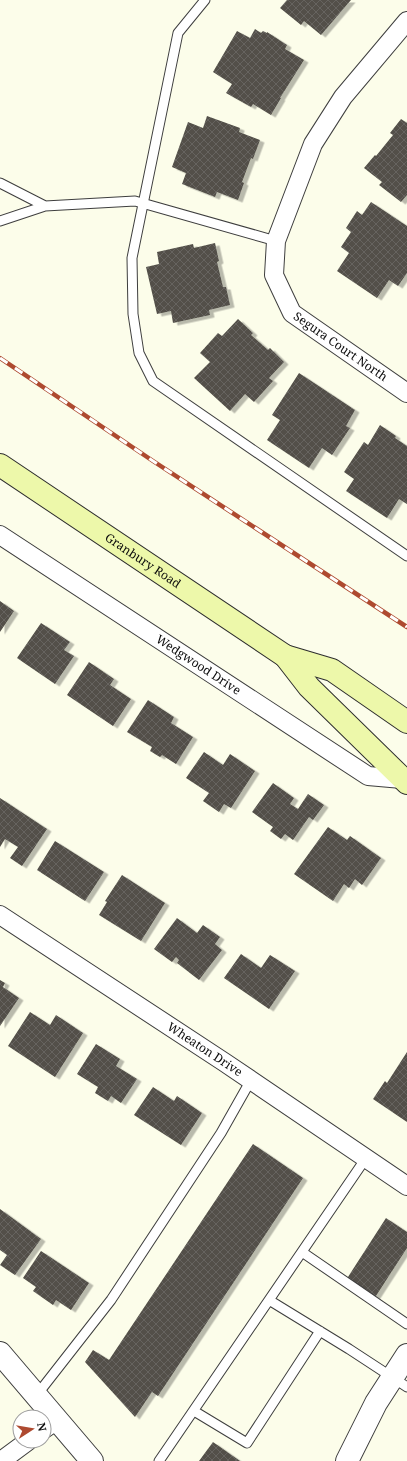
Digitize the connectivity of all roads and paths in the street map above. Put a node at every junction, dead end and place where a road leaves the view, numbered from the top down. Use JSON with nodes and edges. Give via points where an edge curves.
{"nodes":[{"id":1,"x":205,"y":0,"type":"edge"},
{"id":2,"x":407,"y":21,"type":"edge"},
{"id":3,"x":0,"y":183,"type":"edge"},
{"id":4,"x":144,"y":203,"type":"junction"},
{"id":5,"x":45,"y":206,"type":"junction"},
{"id":6,"x":0,"y":221,"type":"edge"},
{"id":7,"x":279,"y":232,"type":"junction"},
{"id":8,"x":407,"y":393,"type":"edge"},
{"id":9,"x":0,"y":465,"type":"edge"},
{"id":10,"x":0,"y":535,"type":"edge"},
{"id":11,"x":407,"y":556,"type":"edge"},
{"id":12,"x":285,"y":656,"type":"junction"},
{"id":13,"x":407,"y":722,"type":"edge"},
{"id":14,"x":405,"y":780,"type":"edge"},
{"id":15,"x":0,"y":916,"type":"edge"},
{"id":16,"x":251,"y":1080,"type":"junction"},
{"id":17,"x":366,"y":1158,"type":"junction"},
{"id":18,"x":407,"y":1186,"type":"edge"},
{"id":19,"x":302,"y":1252,"type":"junction"},
{"id":20,"x":269,"y":1300,"type":"junction"},
{"id":21,"x":407,"y":1324,"type":"edge"},
{"id":22,"x":320,"y":1331,"type":"junction"},
{"id":23,"x":0,"y":1353,"type":"edge"},
{"id":24,"x":407,"y":1354,"type":"edge"},
{"id":25,"x":400,"y":1382,"type":"edge"},
{"id":26,"x":36,"y":1396,"type":"junction"},
{"id":27,"x":42,"y":1409,"type":"edge"},
{"id":28,"x":194,"y":1411,"type":"junction"},
{"id":29,"x":52,"y":1426,"type":"edge"},
{"id":30,"x":17,"y":1449,"type":"edge"},
{"id":31,"x":1,"y":1461,"type":"edge"},
{"id":32,"x":92,"y":1461,"type":"edge"},
{"id":33,"x":159,"y":1461,"type":"edge"},
{"id":34,"x":347,"y":1461,"type":"edge"}],
"edges":[{"from":1,"to":4,"type":"lane","via":[[178,33]]},
{"from":2,"to":7,"type":"street","name":"Segura Court North","via":[[343,97],[313,144]]},
{"from":3,"to":5,"type":"lane"},
{"from":4,"to":5,"type":"lane","via":[[135,201]]},
{"from":4,"to":7,"type":"lane"},
{"from":4,"to":11,"type":"lane","via":[[132,258],[133,314],[139,353],[153,381]]},
{"from":5,"to":6,"type":"lane"},
{"from":7,"to":8,"type":"street","name":"Segura Court North","via":[[274,275],[292,313]]},
{"from":9,"to":12,"type":"main road","name":"Granbury Road"},
{"from":10,"to":14,"type":"street","name":"Wedgwood Drive","via":[[368,776]]},
{"from":12,"to":13,"type":"main road","name":"Granbury Road","via":[[332,670]]},
{"from":12,"to":14,"type":"main road","name":"Granbury Road","via":[[309,687]]},
{"from":15,"to":16,"type":"street","name":"Wheaton Drive"},
{"from":16,"to":17,"type":"street","name":"Wheaton Drive"},
{"from":16,"to":26,"type":"lane","via":[[220,1133],[112,1300]]},
{"from":17,"to":18,"type":"street","name":"Wheaton Drive"},
{"from":17,"to":19,"type":"lane"},
{"from":19,"to":20,"type":"lane"},
{"from":19,"to":21,"type":"lane"},
{"from":20,"to":22,"type":"lane"},
{"from":20,"to":28,"type":"lane"},
{"from":22,"to":25,"type":"lane"},
{"from":22,"to":28,"type":"lane","via":[[247,1443]]},
{"from":23,"to":26,"type":"street"},
{"from":24,"to":25,"type":"street"},
{"from":25,"to":34,"type":"street","via":[[376,1403]]},
{"from":26,"to":27,"type":"street"},
{"from":28,"to":33,"type":"lane"},
{"from":29,"to":32,"type":"street"},
{"from":30,"to":31,"type":"street"}]}
